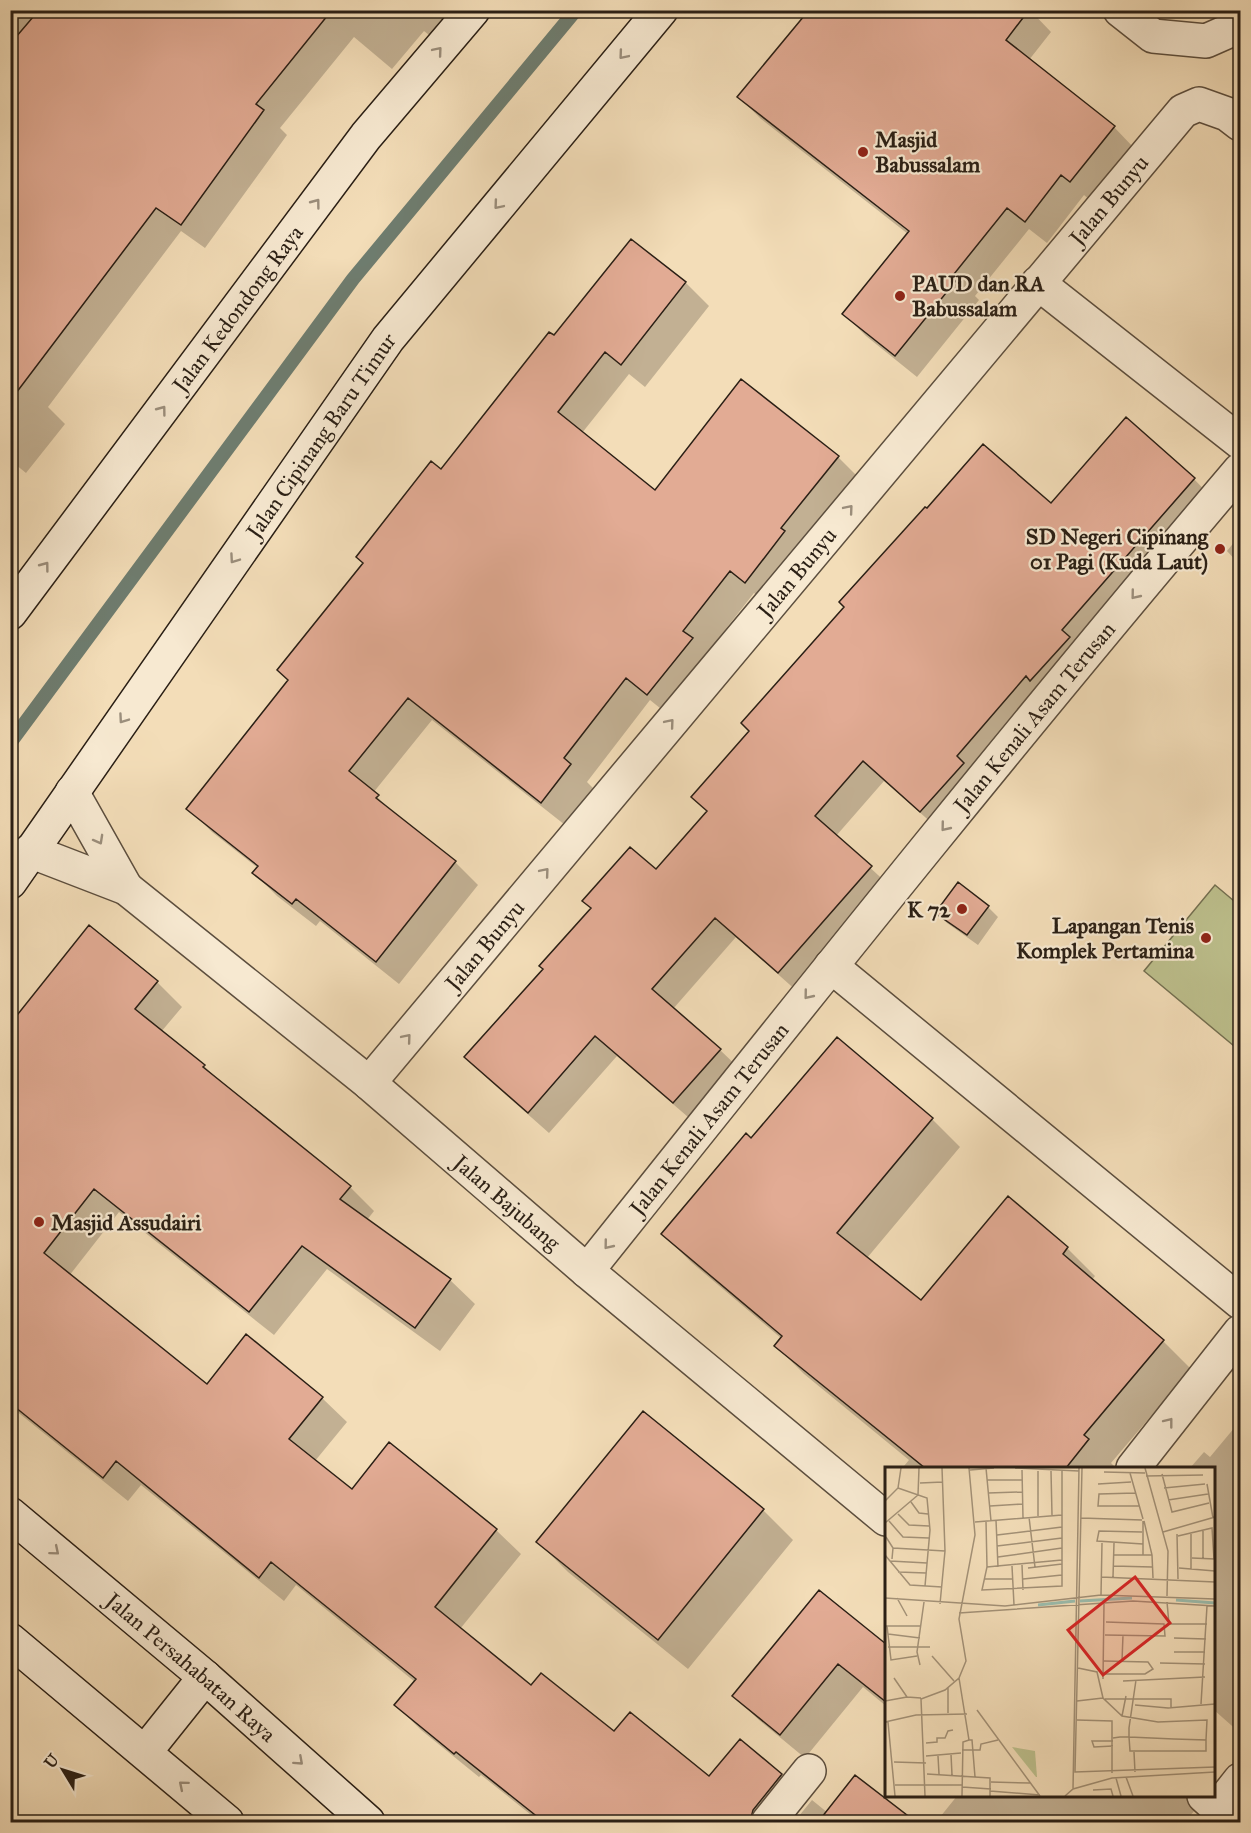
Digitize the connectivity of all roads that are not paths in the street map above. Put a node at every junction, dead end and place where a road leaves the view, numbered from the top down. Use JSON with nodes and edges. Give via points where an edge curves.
{"nodes":[{"id":1,"x":473,"y":10,"type":"edge"},
{"id":2,"x":661,"y":10,"type":"edge"},
{"id":3,"x":1120,"y":10,"type":"edge"},
{"id":4,"x":1240,"y":26,"type":"edge"},
{"id":5,"x":1240,"y":124,"type":"edge"},
{"id":6,"x":1038,"y":283,"type":"junction"},
{"id":7,"x":1240,"y":442,"type":"edge"},
{"id":8,"x":1240,"y":470,"type":"edge"},
{"id":9,"x":10,"y":613,"type":"edge"},
{"id":10,"x":72,"y":792,"type":"junction"},
{"id":11,"x":30,"y":851,"type":"junction"},
{"id":12,"x":10,"y":882,"type":"edge"},
{"id":13,"x":126,"y":888,"type":"junction"},
{"id":14,"x":831,"y":966,"type":"junction"},
{"id":15,"x":369,"y":1083,"type":"junction"},
{"id":16,"x":587,"y":1271,"type":"junction"},
{"id":17,"x":1240,"y":1302,"type":"edge"},
{"id":18,"x":1240,"y":1332,"type":"edge"},
{"id":19,"x":1134,"y":1467,"type":"edge"},
{"id":20,"x":10,"y":1514,"type":"edge"},
{"id":21,"x":885,"y":1518,"type":"edge"},
{"id":22,"x":10,"y":1640,"type":"edge"},
{"id":23,"x":205,"y":1677,"type":"junction"},
{"id":24,"x":145,"y":1752,"type":"junction"},
{"id":25,"x":809,"y":1771,"type":"dead end"},
{"id":26,"x":1240,"y":1780,"type":"edge"},
{"id":27,"x":1218,"y":1809,"type":"edge"},
{"id":28,"x":227,"y":1822,"type":"edge"},
{"id":29,"x":368,"y":1822,"type":"edge"},
{"id":30,"x":768,"y":1822,"type":"edge"}],
"edges":[{"from":9,"to":1,"type":"street","name":"Jalan Kedondong Raya","one_way":true,"via":[[366,136]]},
{"from":2,"to":10,"type":"street","name":"Jalan Cipinang Baru Timur","one_way":true,"via":[[388,339]]},
{"from":3,"to":4,"type":"street","via":[[1153,36],[1206,41]]},
{"from":5,"to":6,"type":"street","name":"Jalan Bunyu","via":[[1227,114],[1199,104],[1183,111]]},
{"from":6,"to":7,"type":"street"},
{"from":15,"to":6,"type":"street","name":"Jalan Bunyu","one_way":true},
{"from":8,"to":14,"type":"street","name":"Jalan Kenali Asam Terusan","one_way":true},
{"from":10,"to":11,"type":"street","name":"Jalan Cipinang Baru Timur"},
{"from":10,"to":13,"type":"street","name":"Jalan Bajubang","one_way":true},
{"from":11,"to":12,"type":"street","name":"Jalan Cipinang Baru Timur"},
{"from":11,"to":13,"type":"street","name":"Jalan Bajubang"},
{"from":13,"to":15,"type":"street","name":"Jalan Bajubang"},
{"from":14,"to":16,"type":"street","name":"Jalan Kenali Asam Terusan","one_way":true},
{"from":14,"to":17,"type":"street"},
{"from":15,"to":16,"type":"street","name":"Jalan Bajubang"},
{"from":16,"to":21,"type":"street","name":"Jalan Bajubang"},
{"from":19,"to":18,"type":"street","one_way":true},
{"from":20,"to":23,"type":"street","name":"Jalan Persahabatan Raya","one_way":true},
{"from":22,"to":24,"type":"street"},
{"from":23,"to":24,"type":"street"},
{"from":23,"to":29,"type":"street","name":"Jalan Persahabatan Raya","one_way":true},
{"from":28,"to":24,"type":"street","one_way":true},
{"from":25,"to":30,"type":"street"},
{"from":26,"to":27,"type":"street"}]}
